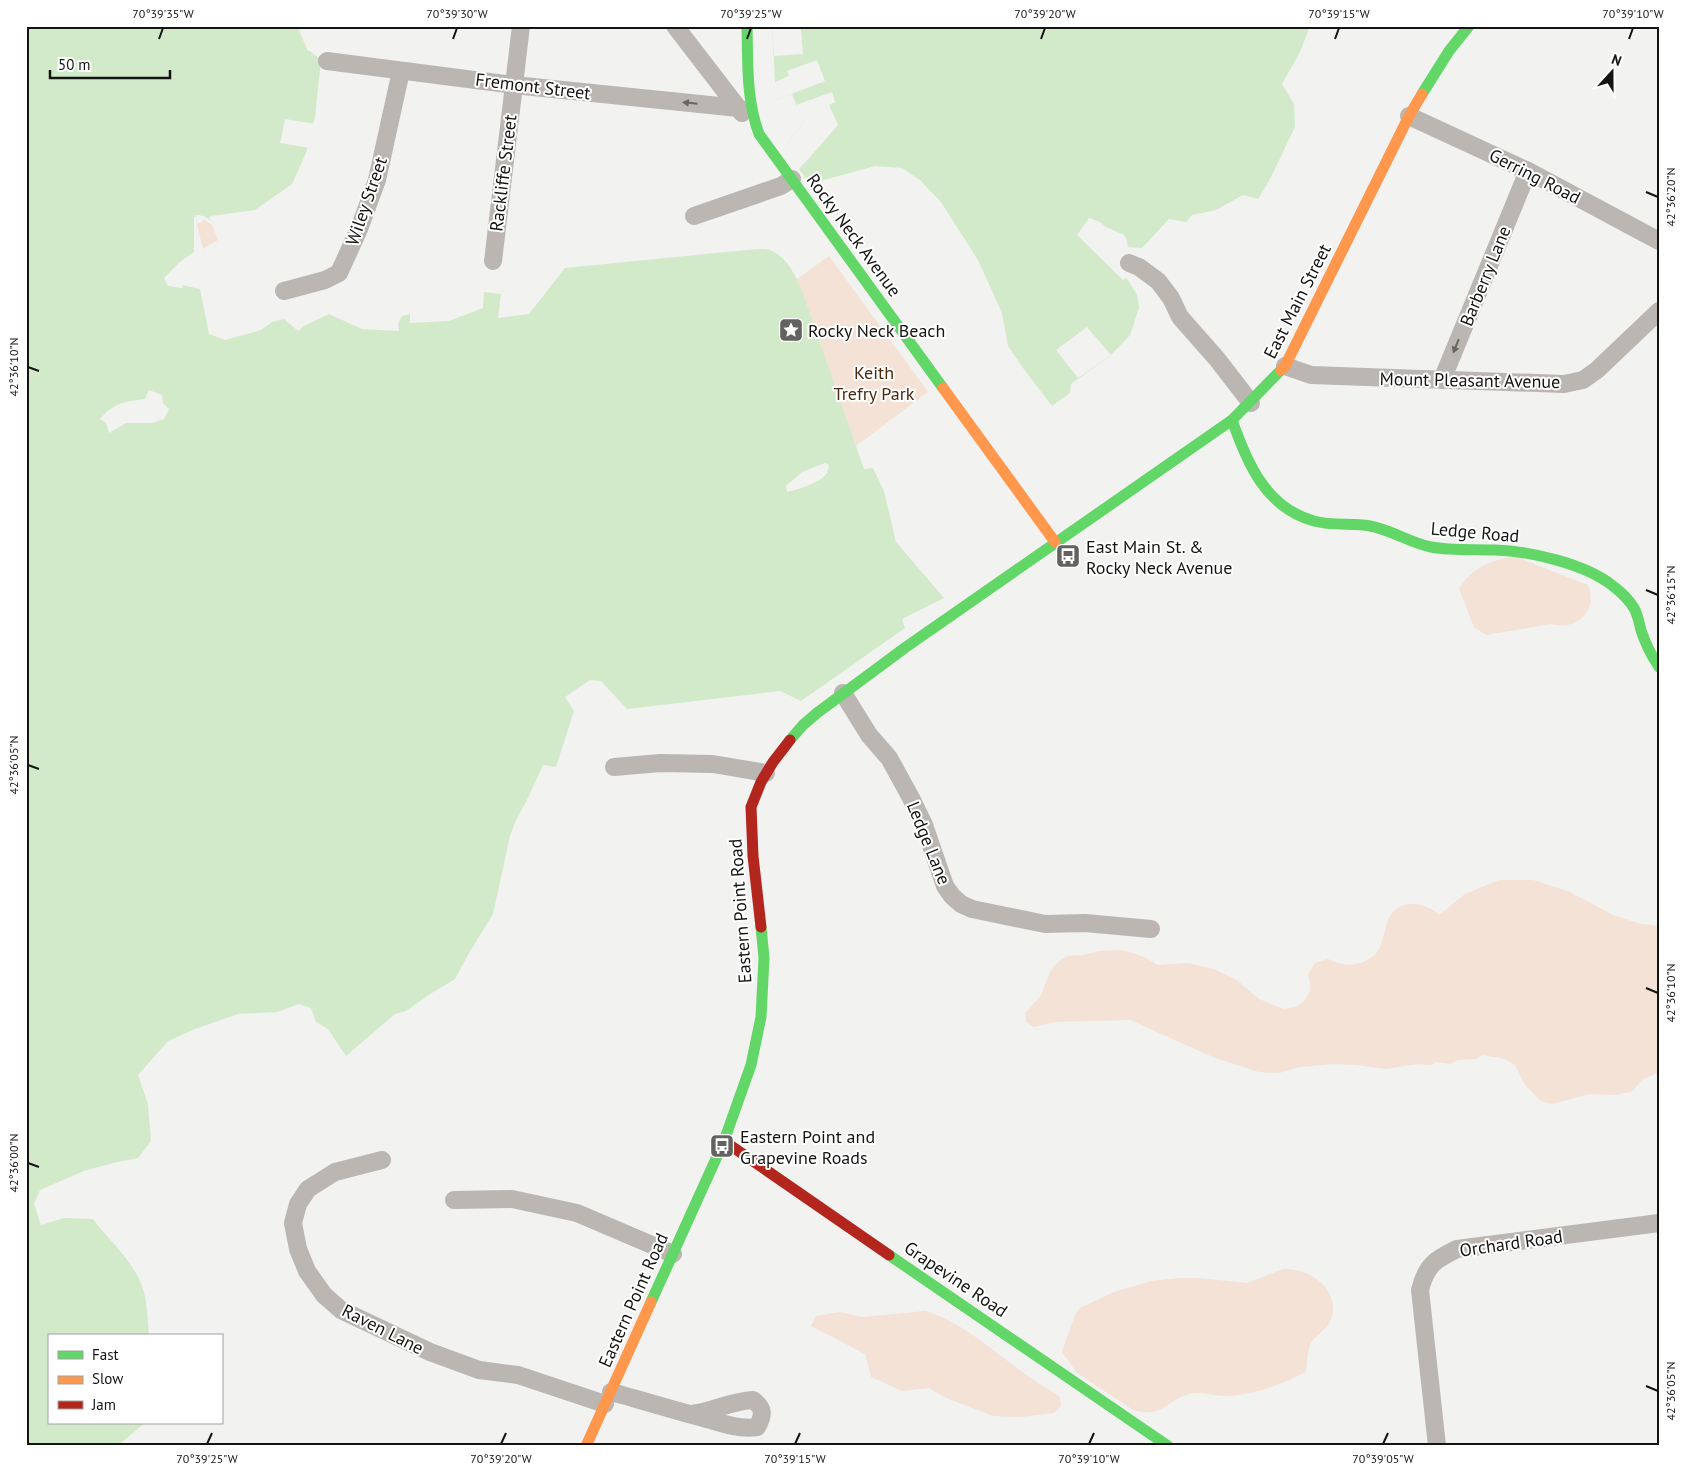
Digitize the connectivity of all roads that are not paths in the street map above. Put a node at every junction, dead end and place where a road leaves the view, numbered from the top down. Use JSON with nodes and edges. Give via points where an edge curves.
{"nodes":[{"id":1,"x":521,"y":26,"type":"edge"},
{"id":2,"x":675,"y":26,"type":"edge"},
{"id":3,"x":747,"y":26,"type":"edge"},
{"id":4,"x":1469,"y":26,"type":"edge"},
{"id":5,"x":327,"y":61,"type":"dead end"},
{"id":6,"x":401,"y":71,"type":"junction"},
{"id":7,"x":514,"y":85,"type":"junction"},
{"id":8,"x":739,"y":108,"type":"junction"},
{"id":9,"x":1409,"y":116,"type":"junction"},
{"id":10,"x":759,"y":134,"type":"junction"},
{"id":11,"x":1528,"y":171,"type":"junction"},
{"id":12,"x":792,"y":179,"type":"junction"},
{"id":13,"x":694,"y":216,"type":"dead end"},
{"id":14,"x":1659,"y":241,"type":"edge"},
{"id":15,"x":493,"y":261,"type":"dead end"},
{"id":16,"x":1129,"y":262,"type":"dead end"},
{"id":17,"x":284,"y":291,"type":"dead end"},
{"id":18,"x":1658,"y":313,"type":"edge"},
{"id":19,"x":1285,"y":366,"type":"junction"},
{"id":20,"x":1442,"y":380,"type":"junction"},
{"id":21,"x":1251,"y":402,"type":"junction"},
{"id":22,"x":1232,"y":420,"type":"junction"},
{"id":23,"x":1055,"y":542,"type":"junction"},
{"id":24,"x":1659,"y":667,"type":"edge"},
{"id":25,"x":843,"y":693,"type":"junction"},
{"id":26,"x":614,"y":767,"type":"dead end"},
{"id":27,"x":766,"y":773,"type":"junction"},
{"id":28,"x":1152,"y":929,"type":"dead end"},
{"id":29,"x":724,"y":1141,"type":"junction"},
{"id":30,"x":382,"y":1160,"type":"dead end"},
{"id":31,"x":454,"y":1200,"type":"dead end"},
{"id":32,"x":1659,"y":1223,"type":"edge"},
{"id":33,"x":673,"y":1254,"type":"junction"},
{"id":34,"x":608,"y":1398,"type":"junction"},
{"id":35,"x":692,"y":1414,"type":"dead end"},
{"id":36,"x":586,"y":1446,"type":"edge"},
{"id":37,"x":1168,"y":1446,"type":"edge"},
{"id":38,"x":1436,"y":1446,"type":"edge"}],
"edges":[{"from":1,"to":7,"type":"street","name":"Rackliffe Street"},
{"from":2,"to":8,"type":"street"},
{"from":3,"to":10,"type":"main road","name":"Rocky Neck Avenue","via":[[751,105],[753,122]]},
{"from":4,"to":9,"type":"main road","name":"East Main Street","via":[[1449,51]]},
{"from":5,"to":6,"type":"street","name":"Fremont Street"},
{"from":6,"to":7,"type":"street","name":"Fremont Street"},
{"from":6,"to":17,"type":"street","name":"Wiley Street","via":[[377,180],[339,273]]},
{"from":8,"to":7,"type":"street","name":"Fremont Street","one_way":true},
{"from":7,"to":15,"type":"street","name":"Rackliffe Street"},
{"from":8,"to":10,"type":"street"},
{"from":9,"to":11,"type":"street","name":"Gerring Road"},
{"from":9,"to":19,"type":"main road","name":"East Main Street"},
{"from":10,"to":12,"type":"main road","name":"Rocky Neck Avenue"},
{"from":11,"to":14,"type":"street","name":"Gerring Road"},
{"from":11,"to":20,"type":"street","name":"Barberry Lane","one_way":true},
{"from":12,"to":13,"type":"street","via":[[781,186]]},
{"from":12,"to":23,"type":"main road","name":"Rocky Neck Avenue"},
{"from":16,"to":21,"type":"street","via":[[1158,281],[1180,317]]},
{"from":18,"to":20,"type":"street","name":"Mount Pleasant Avenue","via":[[1584,380],[1556,384]]},
{"from":19,"to":20,"type":"street","name":"Mount Pleasant Avenue","via":[[1311,376]]},
{"from":19,"to":21,"type":"main road","name":"East Main Street"},
{"from":21,"to":22,"type":"main road","name":"East Main Street"},
{"from":22,"to":23,"type":"main road","name":"East Main Street"},
{"from":22,"to":24,"type":"main road","name":"Ledge Road","via":[[1257,482],[1285,508],[1315,521],[1387,530],[1431,547],[1504,550],[1559,560],[1600,578],[1621,594],[1634,609],[1644,640]]},
{"from":23,"to":25,"type":"main road","name":"Eastern Point Road"},
{"from":25,"to":27,"type":"main road","name":"Eastern Point Road","via":[[803,725]]},
{"from":25,"to":28,"type":"street","name":"Ledge Lane","via":[[869,735],[889,758],[924,825],[945,886],[962,904],[972,909],[1045,924],[1084,923]]},
{"from":26,"to":27,"type":"street","via":[[660,763],[713,764]]},
{"from":27,"to":29,"type":"main road","name":"Eastern Point Road","via":[[751,807],[764,958],[762,1017],[751,1065]]},
{"from":29,"to":33,"type":"main road","name":"Eastern Point Road"},
{"from":29,"to":37,"type":"main road","name":"Grapevine Road"},
{"from":30,"to":34,"type":"street","name":"Raven Lane","via":[[335,1172],[308,1189],[298,1204],[293,1223],[298,1249],[307,1271],[324,1295],[341,1310],[430,1352],[479,1370],[518,1374]]},
{"from":31,"to":33,"type":"street","via":[[512,1199],[577,1213]]},
{"from":32,"to":38,"type":"street","name":"Orchard Road","via":[[1457,1249],[1437,1259],[1423,1276],[1420,1290]]},
{"from":33,"to":34,"type":"main road","name":"Eastern Point Road"},
{"from":34,"to":35,"type":"street","name":"Raven Lane"},
{"from":34,"to":36,"type":"main road","name":"Eastern Point Road"}]}
